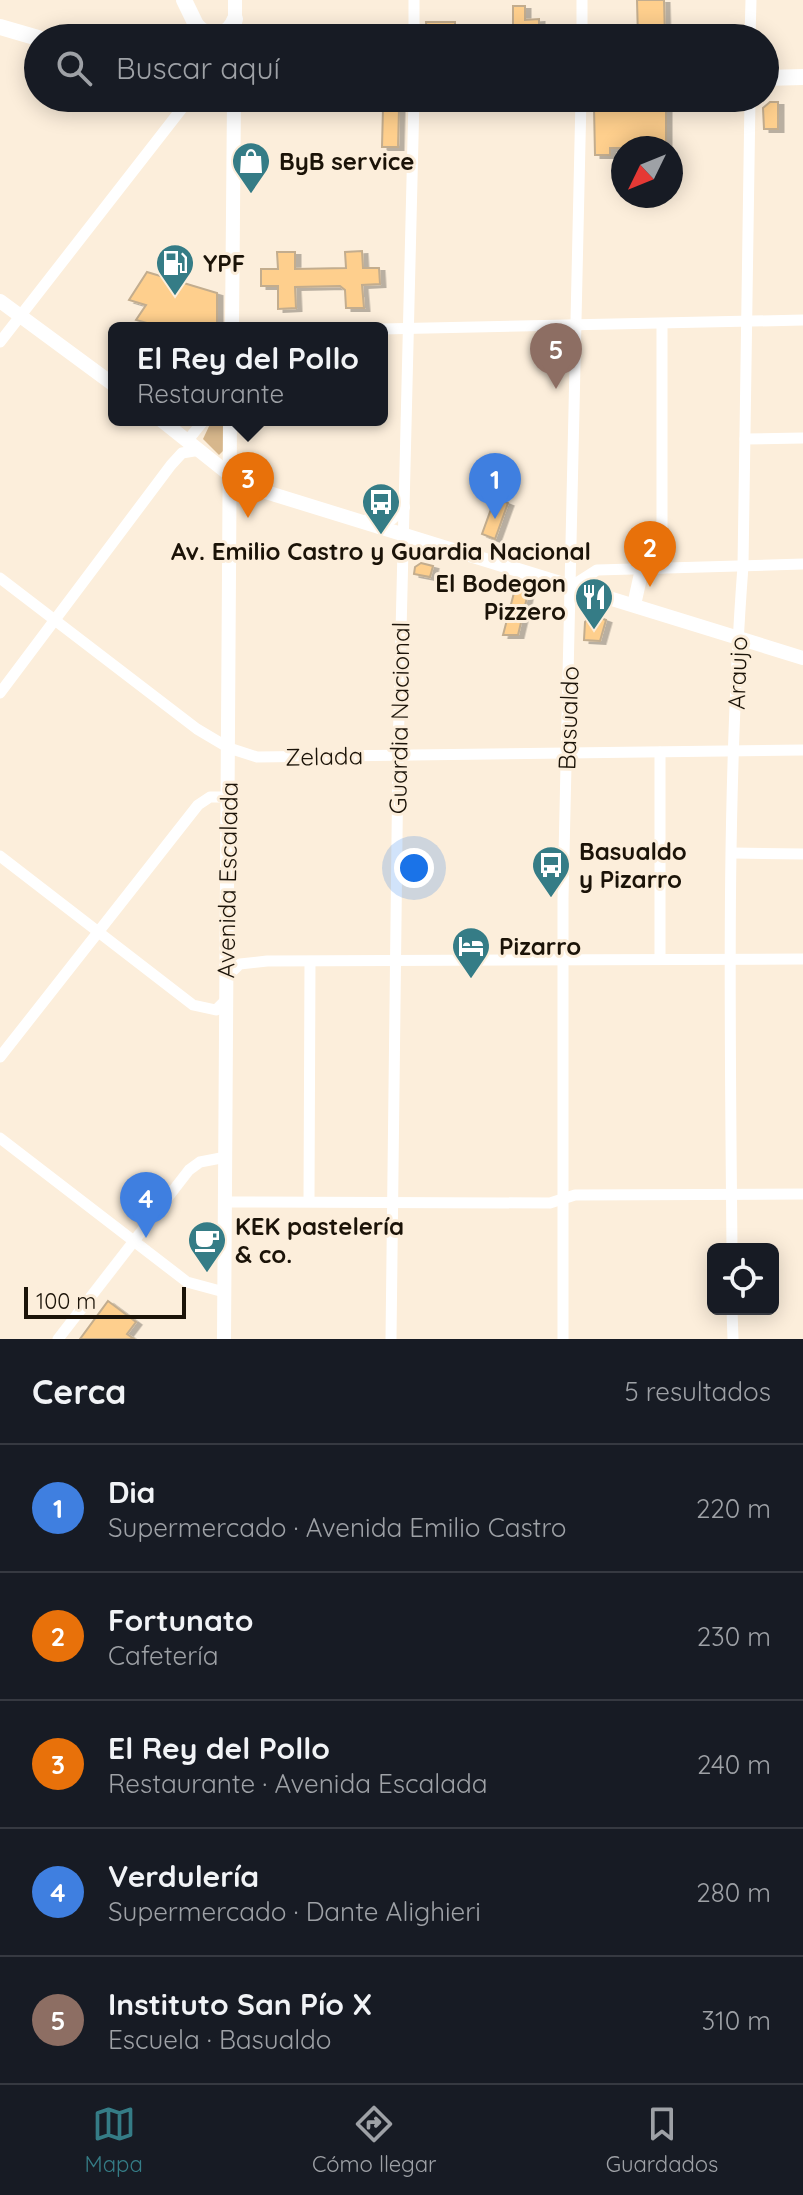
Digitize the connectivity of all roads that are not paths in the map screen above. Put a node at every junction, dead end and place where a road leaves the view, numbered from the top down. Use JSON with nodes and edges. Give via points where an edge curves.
{"nodes":[{"id":1,"x":184,"y":0,"type":"edge"},
{"id":2,"x":235,"y":0,"type":"edge"},
{"id":3,"x":414,"y":0,"type":"edge"},
{"id":4,"x":582,"y":0,"type":"edge"},
{"id":5,"x":751,"y":0,"type":"edge"},
{"id":6,"x":235,"y":19,"type":"junction"},
{"id":7,"x":196,"y":24,"type":"edge"},
{"id":8,"x":233,"y":24,"type":"edge"},
{"id":9,"x":235,"y":24,"type":"edge"},
{"id":10,"x":414,"y":24,"type":"edge"},
{"id":11,"x":582,"y":24,"type":"edge"},
{"id":12,"x":750,"y":24,"type":"edge"},
{"id":13,"x":0,"y":27,"type":"edge"},
{"id":14,"x":24,"y":34,"type":"edge"},
{"id":15,"x":803,"y":77,"type":"edge"},
{"id":16,"x":779,"y":78,"type":"edge"},
{"id":17,"x":179,"y":112,"type":"edge"},
{"id":18,"x":234,"y":112,"type":"edge"},
{"id":19,"x":414,"y":112,"type":"edge"},
{"id":20,"x":581,"y":112,"type":"edge"},
{"id":21,"x":750,"y":112,"type":"edge"},
{"id":22,"x":0,"y":301,"type":"edge"},
{"id":23,"x":20,"y":316,"type":"junction"},
{"id":24,"x":803,"y":320,"type":"edge"},
{"id":25,"x":748,"y":321,"type":"junction"},
{"id":26,"x":232,"y":322,"type":"edge"},
{"id":27,"x":577,"y":324,"type":"junction"},
{"id":28,"x":662,"y":324,"type":"junction"},
{"id":29,"x":407,"y":328,"type":"junction"},
{"id":30,"x":388,"y":329,"type":"edge"},
{"id":31,"x":0,"y":342,"type":"edge"},
{"id":32,"x":108,"y":381,"type":"edge"},
{"id":33,"x":169,"y":426,"type":"edge"},
{"id":34,"x":202,"y":426,"type":"edge"},
{"id":35,"x":230,"y":426,"type":"edge"},
{"id":36,"x":803,"y":438,"type":"edge"},
{"id":37,"x":745,"y":439,"type":"junction"},
{"id":38,"x":194,"y":445,"type":"junction"},
{"id":39,"x":230,"y":475,"type":"junction"},
{"id":40,"x":403,"y":507,"type":"junction"},
{"id":41,"x":352,"y":519,"type":"junction"},
{"id":42,"x":402,"y":535,"type":"junction"},
{"id":43,"x":803,"y":564,"type":"edge"},
{"id":44,"x":743,"y":566,"type":"junction"},
{"id":45,"x":662,"y":568,"type":"junction"},
{"id":46,"x":642,"y":569,"type":"junction"},
{"id":47,"x":0,"y":578,"type":"edge"},
{"id":48,"x":572,"y":586,"type":"junction"},
{"id":49,"x":634,"y":605,"type":"junction"},
{"id":50,"x":55,"y":620,"type":"junction"},
{"id":51,"x":738,"y":638,"type":"junction"},
{"id":52,"x":803,"y":658,"type":"edge"},
{"id":53,"x":0,"y":693,"type":"edge"},
{"id":54,"x":229,"y":748,"type":"junction"},
{"id":55,"x":803,"y":750,"type":"edge"},
{"id":56,"x":734,"y":751,"type":"junction"},
{"id":57,"x":660,"y":752,"type":"junction"},
{"id":58,"x":567,"y":753,"type":"junction"},
{"id":59,"x":398,"y":755,"type":"junction"},
{"id":60,"x":228,"y":797,"type":"junction"},
{"id":61,"x":733,"y":853,"type":"junction"},
{"id":62,"x":803,"y":854,"type":"edge"},
{"id":63,"x":0,"y":856,"type":"edge"},
{"id":64,"x":99,"y":932,"type":"junction"},
{"id":65,"x":562,"y":958,"type":"junction"},
{"id":66,"x":660,"y":958,"type":"junction"},
{"id":67,"x":729,"y":958,"type":"junction"},
{"id":68,"x":803,"y":959,"type":"edge"},
{"id":69,"x":395,"y":960,"type":"junction"},
{"id":70,"x":310,"y":962,"type":"junction"},
{"id":71,"x":225,"y":977,"type":"junction"},
{"id":72,"x":226,"y":1000,"type":"junction"},
{"id":73,"x":0,"y":1057,"type":"edge"},
{"id":74,"x":0,"y":1138,"type":"edge"},
{"id":75,"x":226,"y":1157,"type":"junction"},
{"id":76,"x":732,"y":1194,"type":"junction"},
{"id":77,"x":803,"y":1194,"type":"edge"},
{"id":78,"x":309,"y":1200,"type":"junction"},
{"id":79,"x":561,"y":1200,"type":"junction"},
{"id":80,"x":225,"y":1202,"type":"junction"},
{"id":81,"x":393,"y":1202,"type":"junction"},
{"id":82,"x":135,"y":1241,"type":"junction"},
{"id":83,"x":732,"y":1243,"type":"edge"},
{"id":84,"x":224,"y":1292,"type":"junction"},
{"id":85,"x":732,"y":1315,"type":"edge"},
{"id":86,"x":58,"y":1339,"type":"edge"},
{"id":87,"x":224,"y":1339,"type":"edge"},
{"id":88,"x":391,"y":1339,"type":"edge"},
{"id":89,"x":563,"y":1339,"type":"edge"},
{"id":90,"x":733,"y":1339,"type":"edge"}],
"edges":[{"from":1,"to":7,"type":"main road"},
{"from":2,"to":6,"type":"street"},
{"from":3,"to":10,"type":"street"},
{"from":4,"to":11,"type":"street"},
{"from":5,"to":12,"type":"street"},
{"from":6,"to":8,"type":"main road"},
{"from":6,"to":9,"type":"street"},
{"from":13,"to":14,"type":"main road"},
{"from":15,"to":16,"type":"main road"},
{"from":17,"to":23,"type":"street"},
{"from":18,"to":26,"type":"street"},
{"from":19,"to":29,"type":"street","name":"Guardia Nacional"},
{"from":20,"to":27,"type":"street","name":"Basualdo"},
{"from":21,"to":25,"type":"street","name":"Araujo"},
{"from":22,"to":23,"type":"street"},
{"from":23,"to":31,"type":"street"},
{"from":23,"to":32,"type":"street"},
{"from":24,"to":25,"type":"street"},
{"from":25,"to":28,"type":"street"},
{"from":25,"to":37,"type":"street","name":"Araujo"},
{"from":27,"to":28,"type":"street"},
{"from":27,"to":29,"type":"street"},
{"from":27,"to":48,"type":"street","name":"Basualdo"},
{"from":28,"to":45,"type":"street"},
{"from":29,"to":30,"type":"street"},
{"from":29,"to":40,"type":"street","name":"Guardia Nacional"},
{"from":33,"to":38,"type":"street"},
{"from":34,"to":38,"type":"street"},
{"from":35,"to":39,"type":"street","name":"Avenida Escalada"},
{"from":36,"to":37,"type":"street"},
{"from":37,"to":44,"type":"street","name":"Araujo"},
{"from":38,"to":39,"type":"street"},
{"from":38,"to":50,"type":"street","via":[[171,465]]},
{"from":39,"to":41,"type":"street","via":[[256,489]]},
{"from":39,"to":54,"type":"street","name":"Avenida Escalada"},
{"from":40,"to":41,"type":"street","via":[[384,520]]},
{"from":40,"to":42,"type":"street","name":"Guardia Nacional"},
{"from":41,"to":42,"type":"street"},
{"from":42,"to":48,"type":"street"},
{"from":42,"to":59,"type":"street","name":"Guardia Nacional"},
{"from":43,"to":44,"type":"street"},
{"from":44,"to":45,"type":"street"},
{"from":44,"to":51,"type":"street","name":"Araujo"},
{"from":45,"to":46,"type":"street"},
{"from":46,"to":48,"type":"street","via":[[597,570]]},
{"from":46,"to":49,"type":"street"},
{"from":47,"to":50,"type":"street","name":"Zelada"},
{"from":48,"to":49,"type":"street"},
{"from":48,"to":58,"type":"street","name":"Basualdo"},
{"from":49,"to":51,"type":"street"},
{"from":50,"to":53,"type":"street"},
{"from":50,"to":54,"type":"street","name":"Zelada"},
{"from":51,"to":52,"type":"street"},
{"from":51,"to":56,"type":"street","name":"Araujo"},
{"from":54,"to":59,"type":"street","name":"Zelada","via":[[257,757]]},
{"from":54,"to":60,"type":"street","name":"Avenida Escalada"},
{"from":55,"to":56,"type":"street","name":"Zelada"},
{"from":56,"to":57,"type":"street","name":"Zelada"},
{"from":56,"to":61,"type":"street","name":"Araujo"},
{"from":57,"to":58,"type":"street","name":"Zelada"},
{"from":57,"to":66,"type":"street"},
{"from":58,"to":59,"type":"street","name":"Zelada"},
{"from":58,"to":65,"type":"street","name":"Basualdo"},
{"from":59,"to":69,"type":"street","name":"Guardia Nacional"},
{"from":60,"to":64,"type":"street","via":[[210,797],[198,805]]},
{"from":60,"to":71,"type":"street","name":"Avenida Escalada"},
{"from":61,"to":62,"type":"street"},
{"from":61,"to":67,"type":"street","name":"Araujo"},
{"from":63,"to":64,"type":"street"},
{"from":64,"to":72,"type":"street","via":[[201,1009],[216,1010]]},
{"from":64,"to":73,"type":"street"},
{"from":65,"to":66,"type":"street"},
{"from":65,"to":69,"type":"street"},
{"from":65,"to":79,"type":"street","name":"Basualdo"},
{"from":66,"to":67,"type":"street"},
{"from":67,"to":68,"type":"street"},
{"from":67,"to":76,"type":"street","name":"Araujo"},
{"from":69,"to":70,"type":"street"},
{"from":69,"to":81,"type":"street","name":"Guardia Nacional"},
{"from":70,"to":71,"type":"street","via":[[240,964]]},
{"from":70,"to":78,"type":"street"},
{"from":71,"to":72,"type":"street","name":"Avenida Escalada"},
{"from":72,"to":75,"type":"street","name":"Avenida Escalada"},
{"from":74,"to":82,"type":"street"},
{"from":75,"to":80,"type":"street","name":"Avenida Escalada"},
{"from":75,"to":82,"type":"street","via":[[189,1170]]},
{"from":76,"to":77,"type":"street"},
{"from":76,"to":79,"type":"street","via":[[575,1195]]},
{"from":76,"to":83,"type":"street","name":"Araujo"},
{"from":78,"to":80,"type":"street"},
{"from":78,"to":81,"type":"street"},
{"from":79,"to":81,"type":"street"},
{"from":79,"to":89,"type":"street","name":"Basualdo"},
{"from":80,"to":84,"type":"street","name":"Avenida Escalada"},
{"from":81,"to":88,"type":"street","name":"Guardia Nacional"},
{"from":82,"to":84,"type":"street","via":[[187,1282]]},
{"from":82,"to":86,"type":"street"},
{"from":84,"to":87,"type":"street","name":"Avenida Escalada"},
{"from":85,"to":90,"type":"street"}]}
